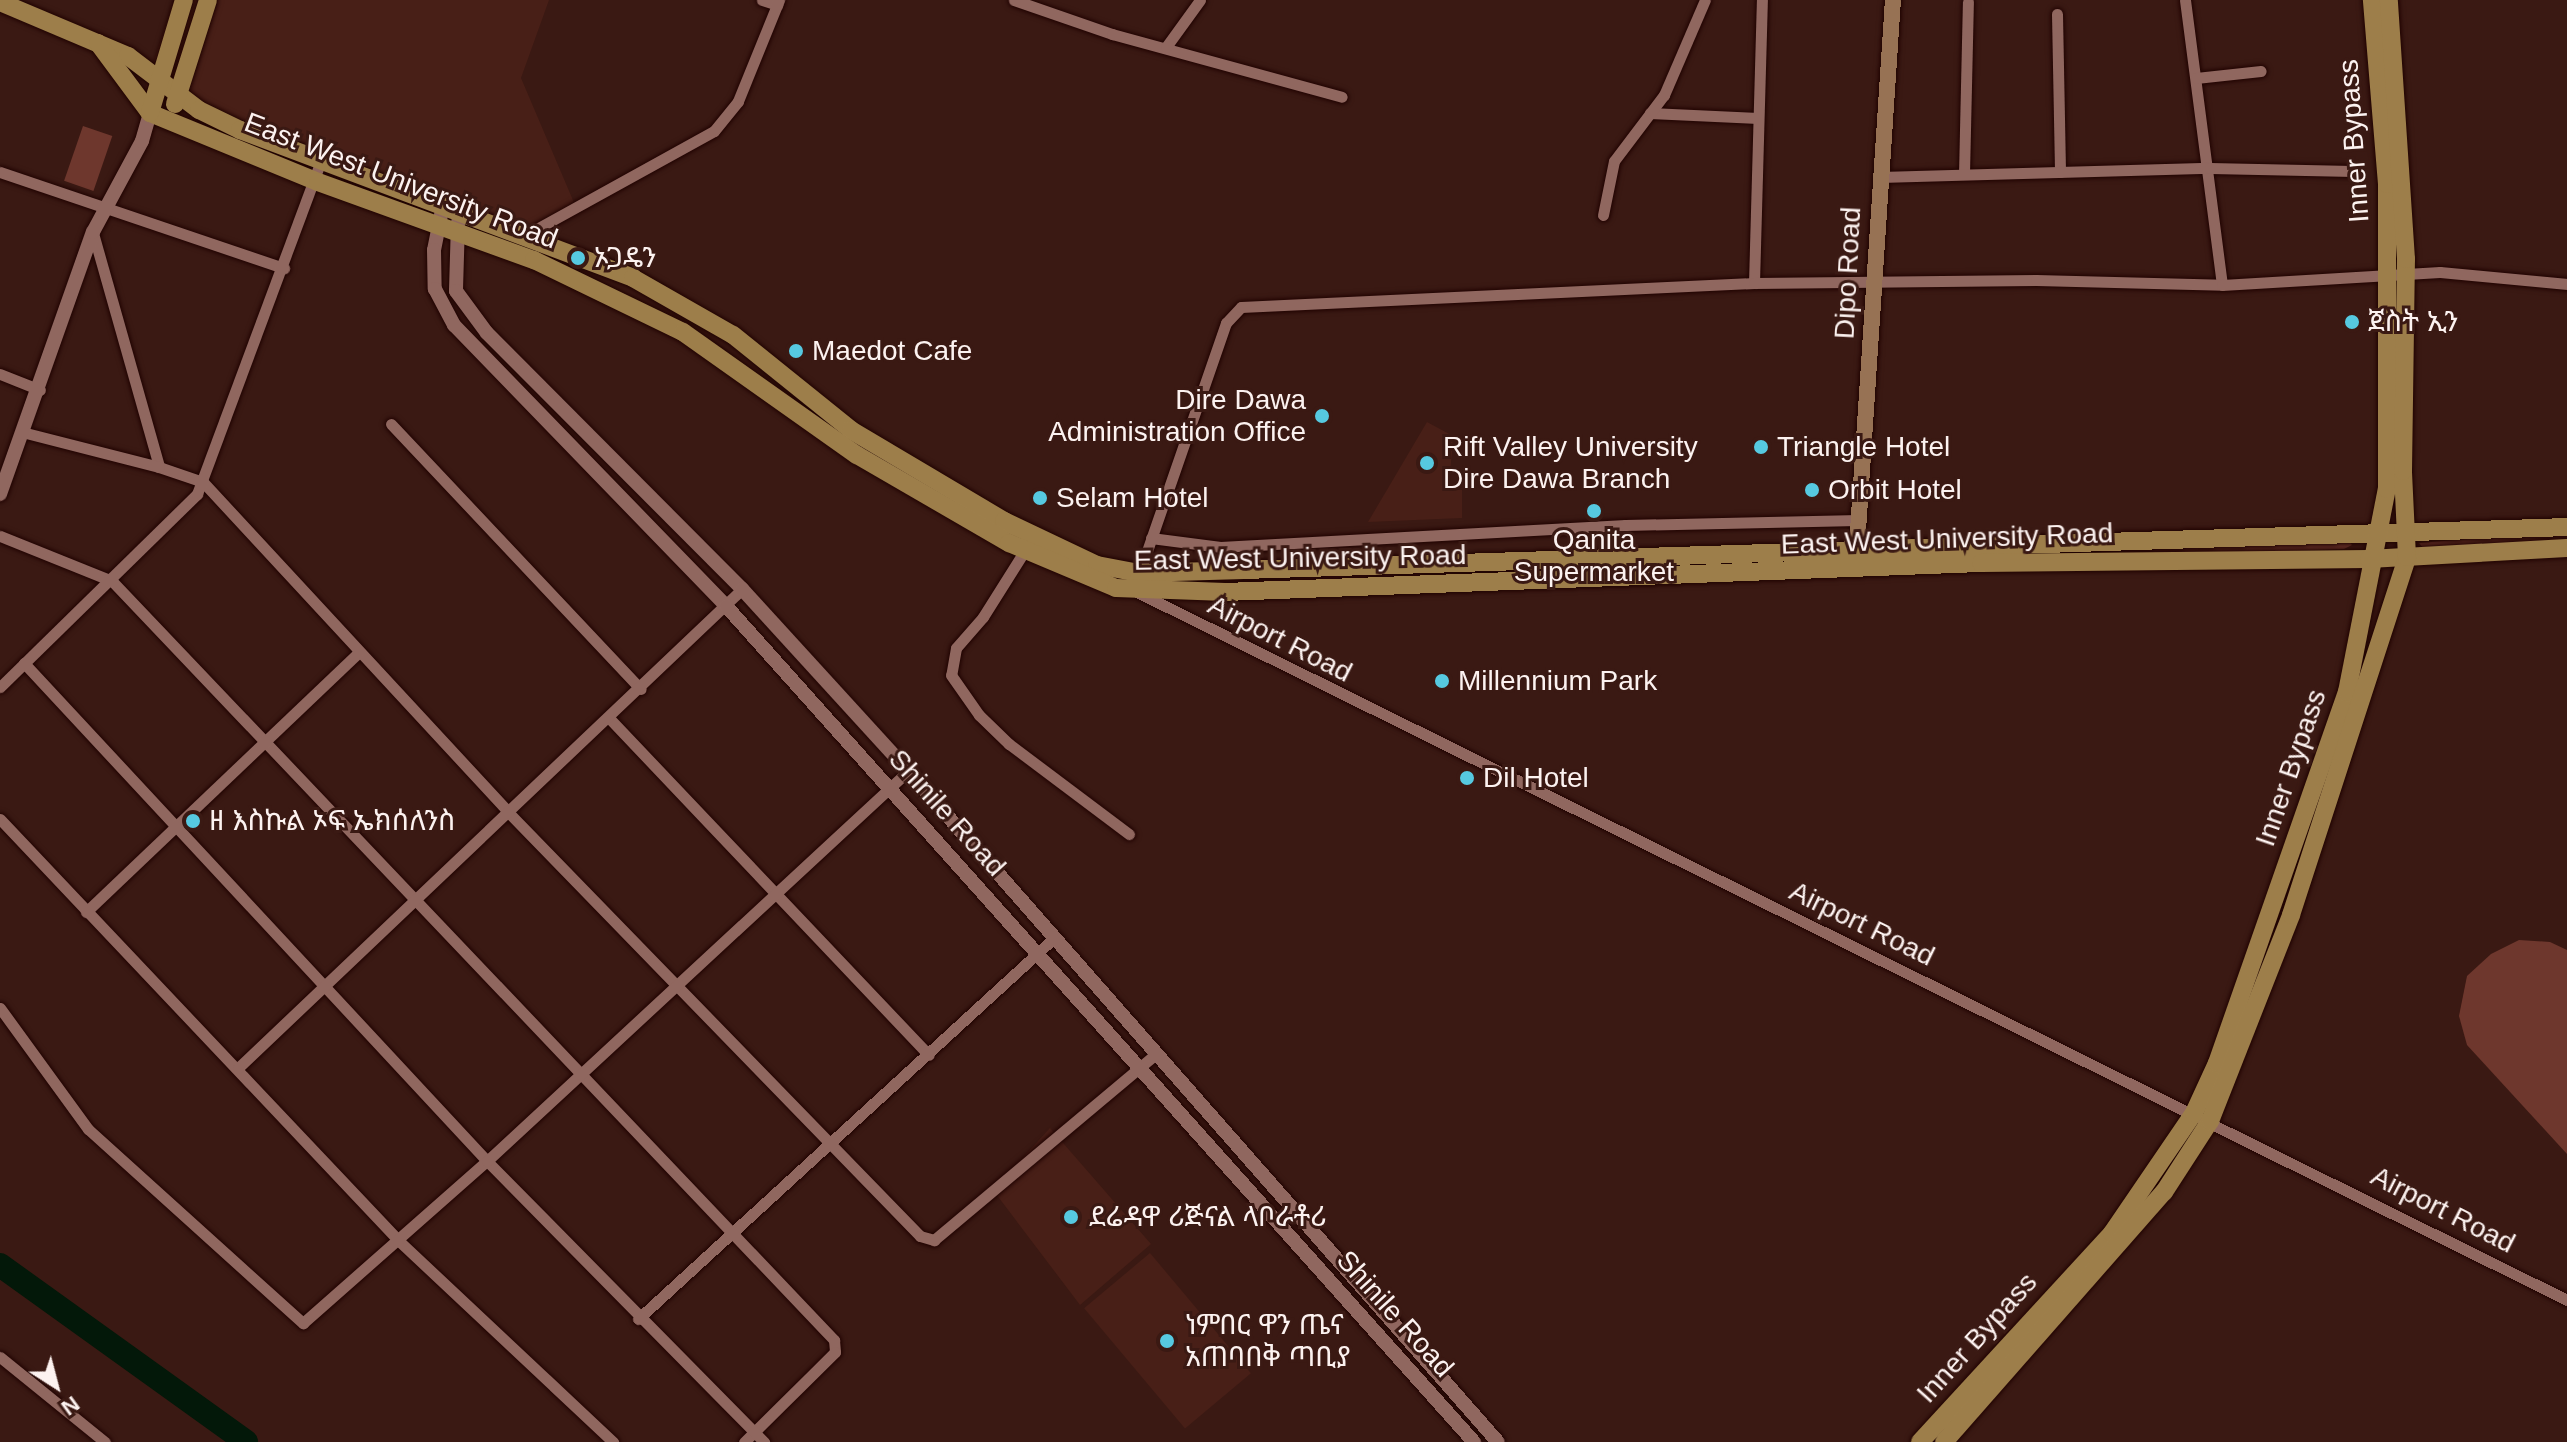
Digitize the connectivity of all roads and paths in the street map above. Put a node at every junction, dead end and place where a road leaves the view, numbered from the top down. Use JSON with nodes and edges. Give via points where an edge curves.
{"nodes":[{"id":1,"x":184,"y":0,"type":"edge"},
{"id":2,"x":208,"y":0,"type":"edge"},
{"id":3,"x":762,"y":0,"type":"edge"},
{"id":4,"x":1014,"y":0,"type":"edge"},
{"id":5,"x":1200,"y":0,"type":"edge"},
{"id":6,"x":1705,"y":0,"type":"edge"},
{"id":7,"x":1762,"y":0,"type":"edge"},
{"id":8,"x":1893,"y":0,"type":"edge"},
{"id":9,"x":2185,"y":0,"type":"edge"},
{"id":10,"x":2372,"y":0,"type":"edge"},
{"id":11,"x":2389,"y":0,"type":"edge"},
{"id":12,"x":0,"y":2,"type":"edge"},
{"id":13,"x":778,"y":2,"type":"edge"},
{"id":14,"x":1968,"y":2,"type":"edge"},
{"id":15,"x":2057,"y":14,"type":"dead end"},
{"id":16,"x":96,"y":39,"type":"junction"},
{"id":17,"x":1166,"y":47,"type":"junction"},
{"id":18,"x":2261,"y":71,"type":"dead end"},
{"id":19,"x":2196,"y":78,"type":"junction"},
{"id":20,"x":162,"y":79,"type":"junction"},
{"id":21,"x":179,"y":96,"type":"junction"},
{"id":22,"x":1342,"y":97,"type":"dead end"},
{"id":23,"x":1650,"y":113,"type":"junction"},
{"id":24,"x":158,"y":117,"type":"junction"},
{"id":25,"x":1758,"y":118,"type":"junction"},
{"id":26,"x":2210,"y":168,"type":"junction"},
{"id":27,"x":2353,"y":171,"type":"dead end"},
{"id":28,"x":0,"y":172,"type":"edge"},
{"id":29,"x":2060,"y":172,"type":"junction"},
{"id":30,"x":319,"y":173,"type":"junction"},
{"id":31,"x":1964,"y":174,"type":"junction"},
{"id":32,"x":1880,"y":177,"type":"junction"},
{"id":33,"x":443,"y":205,"type":"junction"},
{"id":34,"x":104,"y":208,"type":"junction"},
{"id":35,"x":461,"y":212,"type":"junction"},
{"id":36,"x":1603,"y":215,"type":"dead end"},
{"id":37,"x":446,"y":228,"type":"junction"},
{"id":38,"x":93,"y":232,"type":"junction"},
{"id":39,"x":524,"y":234,"type":"junction"},
{"id":40,"x":509,"y":251,"type":"junction"},
{"id":41,"x":284,"y":268,"type":"junction"},
{"id":42,"x":2397,"y":276,"type":"junction"},
{"id":43,"x":1754,"y":283,"type":"junction"},
{"id":44,"x":1875,"y":283,"type":"junction"},
{"id":45,"x":2567,"y":284,"type":"edge"},
{"id":46,"x":2222,"y":285,"type":"junction"},
{"id":47,"x":671,"y":300,"type":"junction"},
{"id":48,"x":660,"y":320,"type":"junction"},
{"id":49,"x":0,"y":374,"type":"edge"},
{"id":50,"x":40,"y":390,"type":"junction"},
{"id":51,"x":391,"y":424,"type":"dead end"},
{"id":52,"x":22,"y":432,"type":"junction"},
{"id":53,"x":159,"y":467,"type":"junction"},
{"id":54,"x":203,"y":482,"type":"junction"},
{"id":55,"x":0,"y":494,"type":"edge"},
{"id":56,"x":1858,"y":520,"type":"junction"},
{"id":57,"x":2567,"y":527,"type":"edge"},
{"id":58,"x":2406,"y":531,"type":"junction"},
{"id":59,"x":2377,"y":532,"type":"junction"},
{"id":60,"x":0,"y":536,"type":"edge"},
{"id":61,"x":1151,"y":538,"type":"junction"},
{"id":62,"x":1030,"y":544,"type":"junction"},
{"id":63,"x":1856,"y":548,"type":"junction"},
{"id":64,"x":2567,"y":548,"type":"edge"},
{"id":65,"x":1690,"y":554,"type":"junction"},
{"id":66,"x":2407,"y":557,"type":"junction"},
{"id":67,"x":2369,"y":559,"type":"junction"},
{"id":68,"x":1856,"y":569,"type":"junction"},
{"id":69,"x":1691,"y":576,"type":"junction"},
{"id":70,"x":112,"y":581,"type":"junction"},
{"id":71,"x":1137,"y":582,"type":"junction"},
{"id":72,"x":742,"y":589,"type":"junction"},
{"id":73,"x":726,"y":606,"type":"junction"},
{"id":74,"x":359,"y":652,"type":"junction"},
{"id":75,"x":24,"y":663,"type":"junction"},
{"id":76,"x":0,"y":687,"type":"edge"},
{"id":77,"x":641,"y":689,"type":"junction"},
{"id":78,"x":610,"y":719,"type":"junction"},
{"id":79,"x":266,"y":741,"type":"junction"},
{"id":80,"x":908,"y":771,"type":"junction"},
{"id":81,"x":889,"y":787,"type":"junction"},
{"id":82,"x":509,"y":813,"type":"junction"},
{"id":83,"x":0,"y":819,"type":"edge"},
{"id":84,"x":176,"y":825,"type":"junction"},
{"id":85,"x":1129,"y":834,"type":"dead end"},
{"id":86,"x":776,"y":892,"type":"junction"},
{"id":87,"x":419,"y":900,"type":"junction"},
{"id":88,"x":86,"y":912,"type":"junction"},
{"id":89,"x":1055,"y":937,"type":"junction"},
{"id":90,"x":1038,"y":955,"type":"junction"},
{"id":91,"x":676,"y":983,"type":"junction"},
{"id":92,"x":323,"y":986,"type":"junction"},
{"id":93,"x":0,"y":1008,"type":"edge"},
{"id":94,"x":1157,"y":1053,"type":"junction"},
{"id":95,"x":929,"y":1055,"type":"junction"},
{"id":96,"x":238,"y":1068,"type":"junction"},
{"id":97,"x":1140,"y":1068,"type":"junction"},
{"id":98,"x":581,"y":1074,"type":"junction"},
{"id":99,"x":2202,"y":1117,"type":"junction"},
{"id":100,"x":833,"y":1143,"type":"junction"},
{"id":101,"x":487,"y":1161,"type":"junction"},
{"id":102,"x":736,"y":1233,"type":"junction"},
{"id":103,"x":399,"y":1241,"type":"junction"},
{"id":104,"x":2567,"y":1300,"type":"edge"},
{"id":105,"x":638,"y":1319,"type":"junction"},
{"id":106,"x":0,"y":1357,"type":"edge"},
{"id":107,"x":755,"y":1431,"type":"junction"},
{"id":108,"x":105,"y":1442,"type":"edge"},
{"id":109,"x":613,"y":1442,"type":"edge"},
{"id":110,"x":744,"y":1442,"type":"edge"},
{"id":111,"x":764,"y":1442,"type":"edge"},
{"id":112,"x":1474,"y":1442,"type":"edge"},
{"id":113,"x":1498,"y":1442,"type":"edge"},
{"id":114,"x":1920,"y":1442,"type":"edge"},
{"id":115,"x":1944,"y":1442,"type":"edge"}],
"edges":[{"from":1,"to":20,"type":"main road"},
{"from":2,"to":21,"type":"main road"},
{"from":3,"to":13,"type":"street"},
{"from":4,"to":17,"type":"street"},
{"from":5,"to":17,"type":"street"},
{"from":6,"to":23,"type":"street","via":[[1688,49]]},
{"from":7,"to":25,"type":"street"},
{"from":8,"to":32,"type":"main road","name":"Dipo Road"},
{"from":9,"to":19,"type":"street"},
{"from":10,"to":42,"type":"main road","name":"Inner Bypass"},
{"from":11,"to":42,"type":"main road","name":"Inner Bypass"},
{"from":12,"to":16,"type":"main road","name":"East West University Road"},
{"from":13,"to":39,"type":"street","via":[[738,101],[714,131]]},
{"from":14,"to":31,"type":"street"},
{"from":15,"to":29,"type":"street"},
{"from":16,"to":20,"type":"main road","name":"East West University Road"},
{"from":16,"to":24,"type":"main road"},
{"from":17,"to":22,"type":"street"},
{"from":18,"to":19,"type":"street"},
{"from":19,"to":26,"type":"street"},
{"from":20,"to":21,"type":"main road","name":"East West University Road"},
{"from":20,"to":24,"type":"main road"},
{"from":21,"to":24,"type":"main road"},
{"from":21,"to":30,"type":"main road","name":"East West University Road"},
{"from":23,"to":25,"type":"street"},
{"from":23,"to":36,"type":"street","via":[[1614,161]]},
{"from":24,"to":30,"type":"main road","name":"East West University Road"},
{"from":24,"to":34,"type":"street"},
{"from":25,"to":43,"type":"street"},
{"from":26,"to":27,"type":"street"},
{"from":26,"to":29,"type":"street"},
{"from":26,"to":46,"type":"street"},
{"from":28,"to":34,"type":"street"},
{"from":29,"to":31,"type":"street"},
{"from":30,"to":33,"type":"main road","name":"East West University Road"},
{"from":30,"to":37,"type":"main road","name":"East West University Road"},
{"from":30,"to":41,"type":"street"},
{"from":31,"to":32,"type":"street"},
{"from":32,"to":44,"type":"main road","name":"Dipo Road"},
{"from":33,"to":35,"type":"main road","name":"East West University Road"},
{"from":33,"to":37,"type":"street","name":"Shinile Road"},
{"from":34,"to":38,"type":"street"},
{"from":34,"to":41,"type":"street"},
{"from":35,"to":37,"type":"street","name":"Shinile Road"},
{"from":35,"to":39,"type":"main road","name":"East West University Road"},
{"from":37,"to":40,"type":"main road","name":"East West University Road"},
{"from":37,"to":72,"type":"street","name":"Shinile Road","via":[[456,291],[487,333]]},
{"from":37,"to":73,"type":"street","name":"Shinile Road","via":[[434,272],[440,307]]},
{"from":38,"to":50,"type":"street"},
{"from":38,"to":53,"type":"street"},
{"from":39,"to":40,"type":"street"},
{"from":39,"to":47,"type":"main road","name":"East West University Road","via":[[633,278]]},
{"from":40,"to":48,"type":"main road","name":"East West University Road"},
{"from":41,"to":54,"type":"street"},
{"from":42,"to":45,"type":"street","via":[[2440,272]]},
{"from":42,"to":46,"type":"street"},
{"from":42,"to":58,"type":"main road","name":"Inner Bypass"},
{"from":42,"to":59,"type":"main road","name":"Inner Bypass","via":[[2387,489]]},
{"from":43,"to":44,"type":"street"},
{"from":43,"to":61,"type":"street","via":[[1241,307],[1226,323]]},
{"from":44,"to":46,"type":"street"},
{"from":44,"to":56,"type":"main road","name":"Dipo Road"},
{"from":47,"to":48,"type":"main road"},
{"from":47,"to":62,"type":"main road","name":"East West University Road","via":[[733,335],[851,430]]},
{"from":48,"to":62,"type":"main road","name":"East West University Road","via":[[844,447]]},
{"from":49,"to":50,"type":"street"},
{"from":50,"to":52,"type":"street"},
{"from":51,"to":77,"type":"street"},
{"from":52,"to":53,"type":"street"},
{"from":52,"to":55,"type":"street"},
{"from":53,"to":54,"type":"street"},
{"from":54,"to":70,"type":"street","via":[[179,515]]},
{"from":54,"to":74,"type":"street"},
{"from":56,"to":61,"type":"street","via":[[1625,525],[1220,547]]},
{"from":56,"to":63,"type":"main road","name":"Dipo Road"},
{"from":57,"to":58,"type":"main road","name":"East West University Road"},
{"from":58,"to":59,"type":"main road","name":"East West University Road"},
{"from":58,"to":66,"type":"main road","name":"Inner Bypass"},
{"from":59,"to":63,"type":"main road","name":"East West University Road"},
{"from":59,"to":67,"type":"main road","name":"Inner Bypass"},
{"from":60,"to":70,"type":"street"},
{"from":61,"to":71,"type":"street"},
{"from":62,"to":71,"type":"main road","name":"East West University Road"},
{"from":62,"to":85,"type":"street","via":[[983,617],[956,648],[951,675],[979,715],[1009,744]]},
{"from":63,"to":65,"type":"main road","name":"East West University Road"},
{"from":63,"to":68,"type":"main road","name":"Dipo Road"},
{"from":64,"to":66,"type":"main road","name":"East West University Road"},
{"from":65,"to":69,"type":"main road"},
{"from":65,"to":71,"type":"main road","name":"East West University Road"},
{"from":66,"to":67,"type":"main road","name":"East West University Road"},
{"from":66,"to":99,"type":"main road","name":"Inner Bypass","via":[[2291,915]]},
{"from":67,"to":68,"type":"main road","name":"East West University Road"},
{"from":67,"to":99,"type":"main road","name":"Inner Bypass","via":[[2371,587],[2347,692]]},
{"from":68,"to":69,"type":"main road","name":"East West University Road"},
{"from":69,"to":71,"type":"main road","name":"East West University Road"},
{"from":70,"to":75,"type":"street"},
{"from":70,"to":79,"type":"street"},
{"from":71,"to":99,"type":"street","name":"Airport Road"},
{"from":72,"to":73,"type":"street"},
{"from":72,"to":80,"type":"street","name":"Shinile Road"},
{"from":73,"to":77,"type":"street"},
{"from":73,"to":81,"type":"street","name":"Shinile Road"},
{"from":74,"to":79,"type":"street"},
{"from":74,"to":82,"type":"street"},
{"from":75,"to":76,"type":"street"},
{"from":75,"to":84,"type":"street"},
{"from":77,"to":78,"type":"street"},
{"from":78,"to":82,"type":"street"},
{"from":78,"to":86,"type":"street"},
{"from":79,"to":84,"type":"street"},
{"from":79,"to":87,"type":"street"},
{"from":80,"to":81,"type":"street"},
{"from":80,"to":89,"type":"street","name":"Shinile Road"},
{"from":81,"to":86,"type":"street"},
{"from":81,"to":90,"type":"street","name":"Shinile Road"},
{"from":82,"to":87,"type":"street"},
{"from":82,"to":91,"type":"street"},
{"from":83,"to":88,"type":"street"},
{"from":84,"to":88,"type":"street"},
{"from":84,"to":92,"type":"street"},
{"from":86,"to":91,"type":"street"},
{"from":86,"to":95,"type":"street"},
{"from":87,"to":92,"type":"street"},
{"from":87,"to":98,"type":"street"},
{"from":88,"to":96,"type":"street"},
{"from":89,"to":90,"type":"street"},
{"from":89,"to":94,"type":"street","name":"Shinile Road"},
{"from":90,"to":95,"type":"street"},
{"from":90,"to":97,"type":"street","name":"Shinile Road"},
{"from":91,"to":98,"type":"street"},
{"from":91,"to":100,"type":"street"},
{"from":92,"to":96,"type":"street"},
{"from":92,"to":101,"type":"street"},
{"from":93,"to":103,"type":"street","via":[[88,1129],[296,1321],[309,1321]]},
{"from":94,"to":97,"type":"street"},
{"from":94,"to":113,"type":"street","name":"Shinile Road"},
{"from":95,"to":100,"type":"street"},
{"from":96,"to":103,"type":"street"},
{"from":97,"to":100,"type":"street","via":[[931,1241]]},
{"from":97,"to":112,"type":"street","name":"Shinile Road"},
{"from":98,"to":101,"type":"street"},
{"from":98,"to":102,"type":"street"},
{"from":99,"to":104,"type":"street","name":"Airport Road"},
{"from":99,"to":114,"type":"main road","name":"Inner Bypass","via":[[2112,1233]]},
{"from":99,"to":115,"type":"main road","name":"Inner Bypass","via":[[2164,1192]]},
{"from":100,"to":102,"type":"street"},
{"from":101,"to":103,"type":"street"},
{"from":101,"to":105,"type":"street"},
{"from":102,"to":105,"type":"street"},
{"from":102,"to":107,"type":"street","via":[[836,1346]]},
{"from":103,"to":109,"type":"street"},
{"from":105,"to":107,"type":"street"},
{"from":106,"to":108,"type":"street"},
{"from":107,"to":110,"type":"street"},
{"from":107,"to":111,"type":"street"}]}
